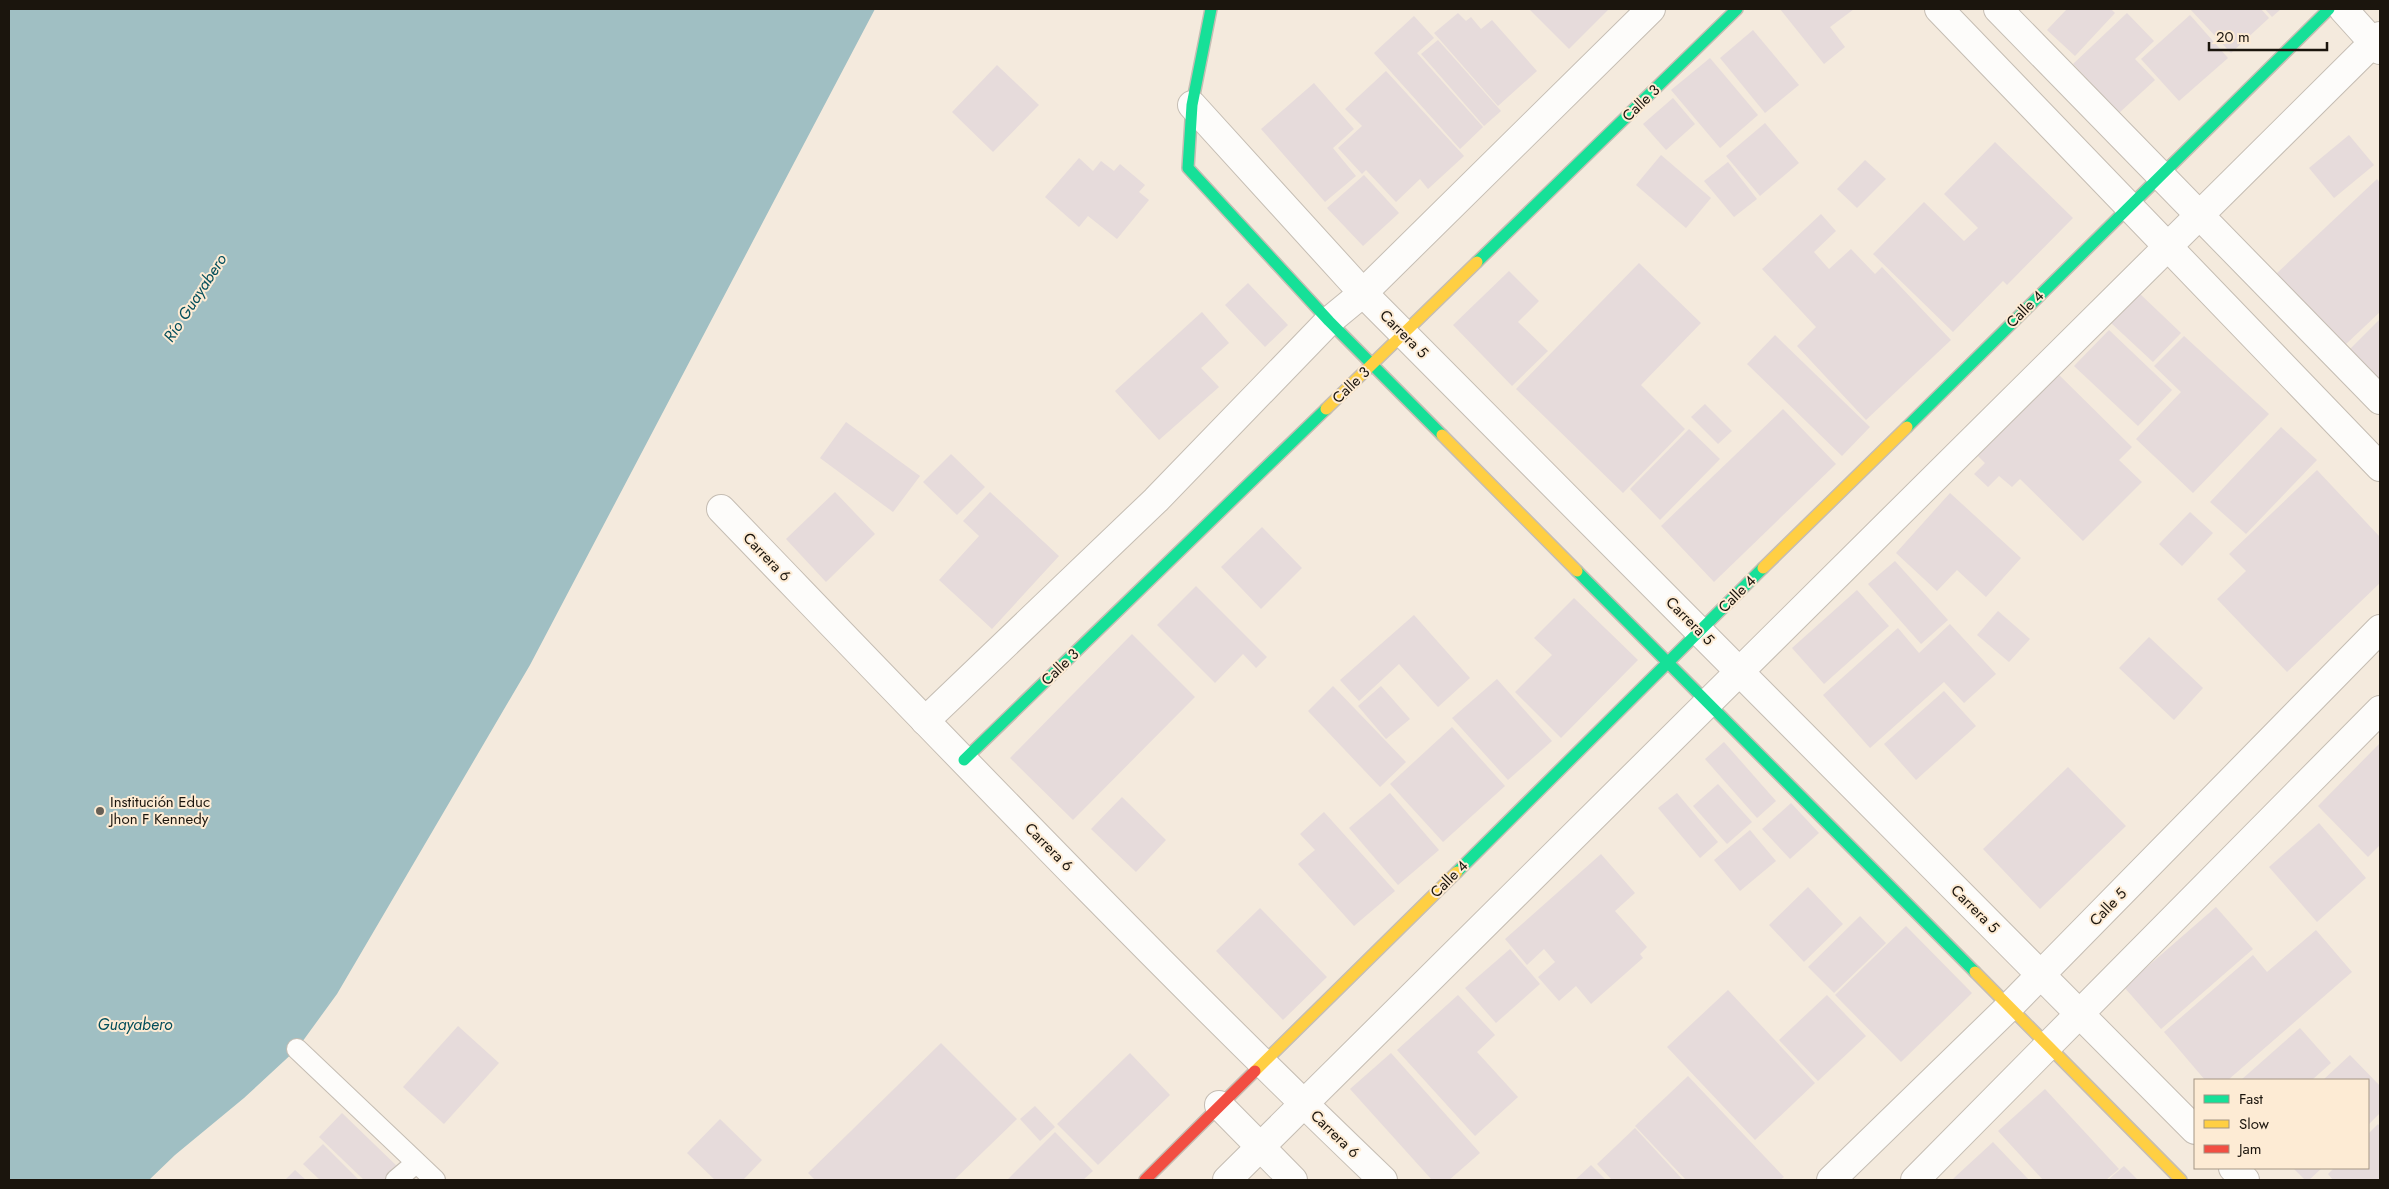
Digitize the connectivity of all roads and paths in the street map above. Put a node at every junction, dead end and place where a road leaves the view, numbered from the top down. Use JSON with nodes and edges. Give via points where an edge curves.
{"nodes":[{"id":1,"x":1211,"y":9,"type":"edge"},
{"id":2,"x":1651,"y":9,"type":"edge"},
{"id":3,"x":1737,"y":9,"type":"edge"},
{"id":4,"x":1939,"y":9,"type":"edge"},
{"id":5,"x":1998,"y":9,"type":"edge"},
{"id":6,"x":2329,"y":9,"type":"edge"},
{"id":7,"x":2343,"y":9,"type":"edge"},
{"id":8,"x":2378,"y":43,"type":"edge"},
{"id":9,"x":1192,"y":106,"type":"junction"},
{"id":10,"x":2160,"y":175,"type":"junction"},
{"id":11,"x":2129,"y":206,"type":"junction"},
{"id":12,"x":2200,"y":215,"type":"junction"},
{"id":13,"x":2169,"y":246,"type":"junction"},
{"id":14,"x":1363,"y":293,"type":"junction"},
{"id":15,"x":1329,"y":321,"type":"junction"},
{"id":16,"x":1404,"y":334,"type":"junction"},
{"id":17,"x":1373,"y":365,"type":"junction"},
{"id":18,"x":2380,"y":400,"type":"edge"},
{"id":19,"x":2380,"y":466,"type":"edge"},
{"id":20,"x":721,"y":509,"type":"dead end"},
{"id":21,"x":2380,"y":629,"type":"edge"},
{"id":22,"x":1700,"y":631,"type":"junction"},
{"id":23,"x":1668,"y":663,"type":"junction"},
{"id":24,"x":1740,"y":672,"type":"junction"},
{"id":25,"x":1708,"y":703,"type":"junction"},
{"id":26,"x":2380,"y":710,"type":"edge"},
{"id":27,"x":925,"y":721,"type":"junction"},
{"id":28,"x":964,"y":760,"type":"junction"},
{"id":29,"x":2041,"y":974,"type":"junction"},
{"id":30,"x":2009,"y":1007,"type":"junction"},
{"id":31,"x":2080,"y":1014,"type":"junction"},
{"id":32,"x":2048,"y":1046,"type":"junction"},
{"id":33,"x":297,"y":1049,"type":"dead end"},
{"id":34,"x":1262,"y":1063,"type":"junction"},
{"id":35,"x":1304,"y":1104,"type":"junction"},
{"id":36,"x":1220,"y":1105,"type":"junction"},
{"id":37,"x":2194,"y":1129,"type":"edge"},
{"id":38,"x":1260,"y":1148,"type":"junction"},
{"id":39,"x":416,"y":1163,"type":"junction"},
{"id":40,"x":2234,"y":1169,"type":"edge"},
{"id":41,"x":396,"y":1180,"type":"edge"},
{"id":42,"x":434,"y":1180,"type":"edge"},
{"id":43,"x":1145,"y":1180,"type":"edge"},
{"id":44,"x":1227,"y":1180,"type":"edge"},
{"id":45,"x":1293,"y":1180,"type":"edge"},
{"id":46,"x":1383,"y":1180,"type":"edge"},
{"id":47,"x":1831,"y":1180,"type":"edge"},
{"id":48,"x":1915,"y":1180,"type":"edge"},
{"id":49,"x":2181,"y":1180,"type":"edge"},
{"id":50,"x":2245,"y":1180,"type":"edge"}],
"edges":[{"from":1,"to":9,"type":"street"},
{"from":2,"to":14,"type":"street"},
{"from":3,"to":16,"type":"street","name":"Calle 3"},
{"from":4,"to":11,"type":"street"},
{"from":5,"to":10,"type":"street"},
{"from":6,"to":10,"type":"street","name":"Calle 4"},
{"from":7,"to":8,"type":"street"},
{"from":8,"to":12,"type":"street"},
{"from":9,"to":14,"type":"street","name":"Carrera 5"},
{"from":9,"to":15,"type":"street","via":[[1188,168]]},
{"from":10,"to":11,"type":"street","name":"Calle 4"},
{"from":10,"to":12,"type":"street"},
{"from":11,"to":13,"type":"street"},
{"from":11,"to":22,"type":"street","name":"Calle 4"},
{"from":12,"to":13,"type":"street"},
{"from":12,"to":18,"type":"street"},
{"from":13,"to":19,"type":"street"},
{"from":13,"to":24,"type":"street"},
{"from":14,"to":15,"type":"street"},
{"from":14,"to":16,"type":"street","name":"Carrera 5"},
{"from":15,"to":17,"type":"street"},
{"from":15,"to":27,"type":"street","via":[[1156,500]]},
{"from":16,"to":17,"type":"street","name":"Calle 3"},
{"from":16,"to":22,"type":"street","name":"Carrera 5"},
{"from":17,"to":23,"type":"street"},
{"from":17,"to":28,"type":"street","name":"Calle 3"},
{"from":20,"to":27,"type":"street","name":"Carrera 6"},
{"from":21,"to":29,"type":"street","name":"Calle 5"},
{"from":22,"to":23,"type":"street","name":"Calle 4"},
{"from":22,"to":24,"type":"street","name":"Carrera 5"},
{"from":23,"to":25,"type":"street"},
{"from":23,"to":34,"type":"street","name":"Calle 4"},
{"from":24,"to":25,"type":"street"},
{"from":24,"to":29,"type":"street","name":"Carrera 5"},
{"from":25,"to":30,"type":"street"},
{"from":25,"to":35,"type":"street"},
{"from":26,"to":31,"type":"street"},
{"from":27,"to":28,"type":"street","name":"Carrera 6"},
{"from":28,"to":34,"type":"street","name":"Carrera 6"},
{"from":29,"to":30,"type":"street","name":"Calle 5"},
{"from":29,"to":31,"type":"street","name":"Carrera 5"},
{"from":30,"to":32,"type":"street"},
{"from":30,"to":47,"type":"street","name":"Calle 5"},
{"from":31,"to":32,"type":"street"},
{"from":31,"to":37,"type":"street","name":"Carrera 5"},
{"from":32,"to":48,"type":"street"},
{"from":32,"to":49,"type":"street"},
{"from":33,"to":39,"type":"lane"},
{"from":34,"to":35,"type":"street","name":"Carrera 6"},
{"from":34,"to":36,"type":"street","name":"Calle 4"},
{"from":35,"to":38,"type":"street"},
{"from":35,"to":46,"type":"street","name":"Carrera 6"},
{"from":36,"to":38,"type":"street"},
{"from":36,"to":43,"type":"street","name":"Calle 4"},
{"from":38,"to":44,"type":"street"},
{"from":38,"to":45,"type":"street"},
{"from":39,"to":41,"type":"lane"},
{"from":39,"to":42,"type":"lane"},
{"from":40,"to":50,"type":"street"}]}
